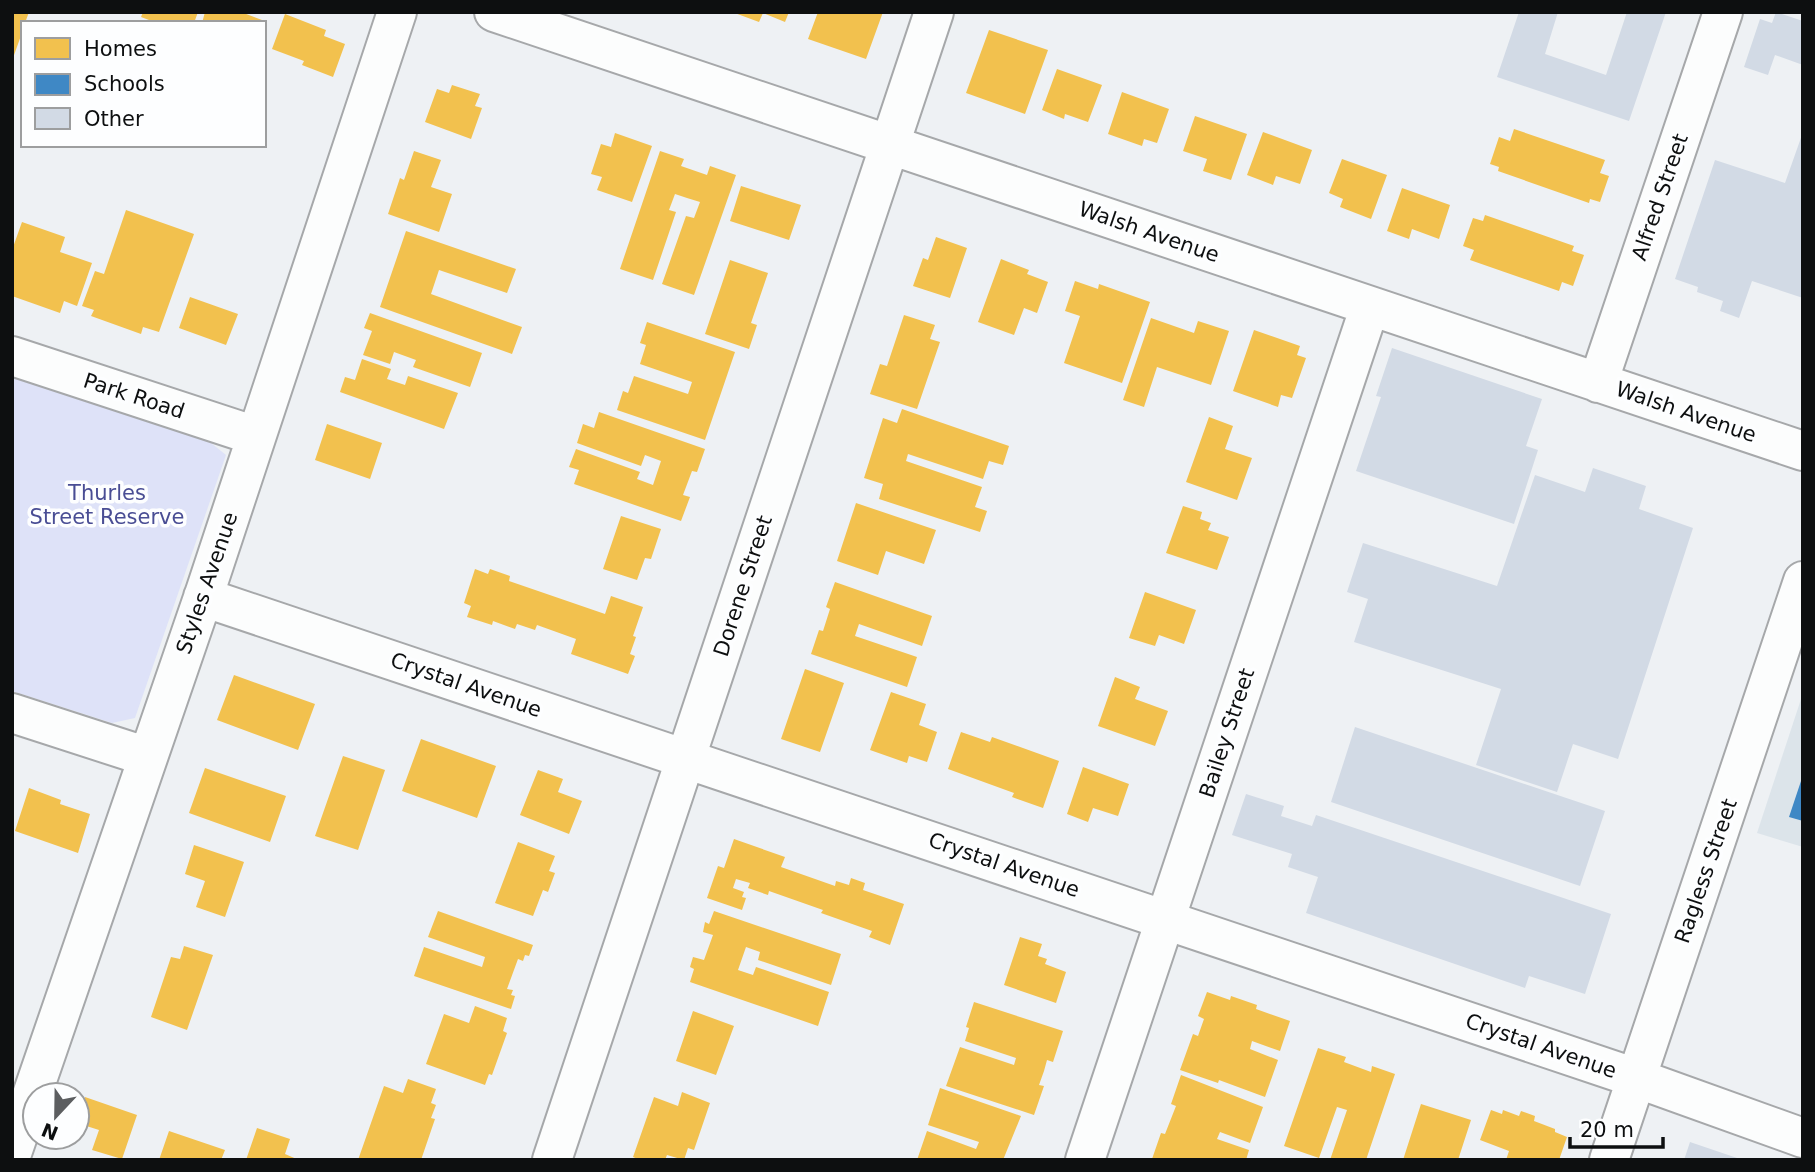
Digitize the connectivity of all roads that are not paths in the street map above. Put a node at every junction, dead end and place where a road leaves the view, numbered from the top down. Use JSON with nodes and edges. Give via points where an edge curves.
{"nodes":[{"id":1,"x":397,"y":12,"type":"edge"},
{"id":2,"x":494,"y":12,"type":"edge"},
{"id":3,"x":934,"y":12,"type":"edge"},
{"id":4,"x":1723,"y":12,"type":"edge"},
{"id":5,"x":890,"y":145,"type":"junction"},
{"id":6,"x":1370,"y":306,"type":"junction"},
{"id":7,"x":12,"y":356,"type":"edge"},
{"id":8,"x":1598,"y":383,"type":"junction"},
{"id":9,"x":256,"y":436,"type":"junction"},
{"id":10,"x":1803,"y":451,"type":"edge"},
{"id":11,"x":1803,"y":581,"type":"edge"},
{"id":12,"x":203,"y":597,"type":"junction"},
{"id":13,"x":12,"y":713,"type":"edge"},
{"id":14,"x":148,"y":757,"type":"junction"},
{"id":15,"x":685,"y":759,"type":"junction"},
{"id":16,"x":1165,"y":919,"type":"junction"},
{"id":17,"x":1636,"y":1078,"type":"junction"},
{"id":18,"x":1803,"y":1138,"type":"edge"},
{"id":19,"x":12,"y":1153,"type":"edge"},
{"id":20,"x":552,"y":1160,"type":"edge"},
{"id":21,"x":1085,"y":1160,"type":"edge"},
{"id":22,"x":1609,"y":1160,"type":"edge"}],
"edges":[{"from":1,"to":9,"type":"street","name":"Styles Avenue"},
{"from":2,"to":5,"type":"street","name":"Walsh Avenue"},
{"from":3,"to":5,"type":"street","name":"Dorene Street"},
{"from":4,"to":8,"type":"street","name":"Alfred Street"},
{"from":5,"to":6,"type":"street","name":"Walsh Avenue"},
{"from":5,"to":15,"type":"street","name":"Dorene Street"},
{"from":6,"to":8,"type":"street","name":"Walsh Avenue"},
{"from":6,"to":16,"type":"street","name":"Bailey Street"},
{"from":7,"to":9,"type":"street","name":"Park Road"},
{"from":8,"to":10,"type":"street","name":"Walsh Avenue"},
{"from":9,"to":12,"type":"street","name":"Styles Avenue"},
{"from":11,"to":17,"type":"street","name":"Ragless Street"},
{"from":12,"to":14,"type":"street","name":"Styles Avenue"},
{"from":12,"to":15,"type":"street","name":"Crystal Avenue"},
{"from":13,"to":14,"type":"street"},
{"from":14,"to":19,"type":"street","name":"Styles Avenue"},
{"from":15,"to":16,"type":"street","name":"Crystal Avenue"},
{"from":15,"to":20,"type":"street","name":"Dorene Street"},
{"from":16,"to":17,"type":"street","name":"Crystal Avenue"},
{"from":16,"to":21,"type":"street","name":"Bailey Street"},
{"from":17,"to":18,"type":"street","name":"Crystal Avenue"},
{"from":17,"to":22,"type":"street","name":"Ragless Street"}]}
